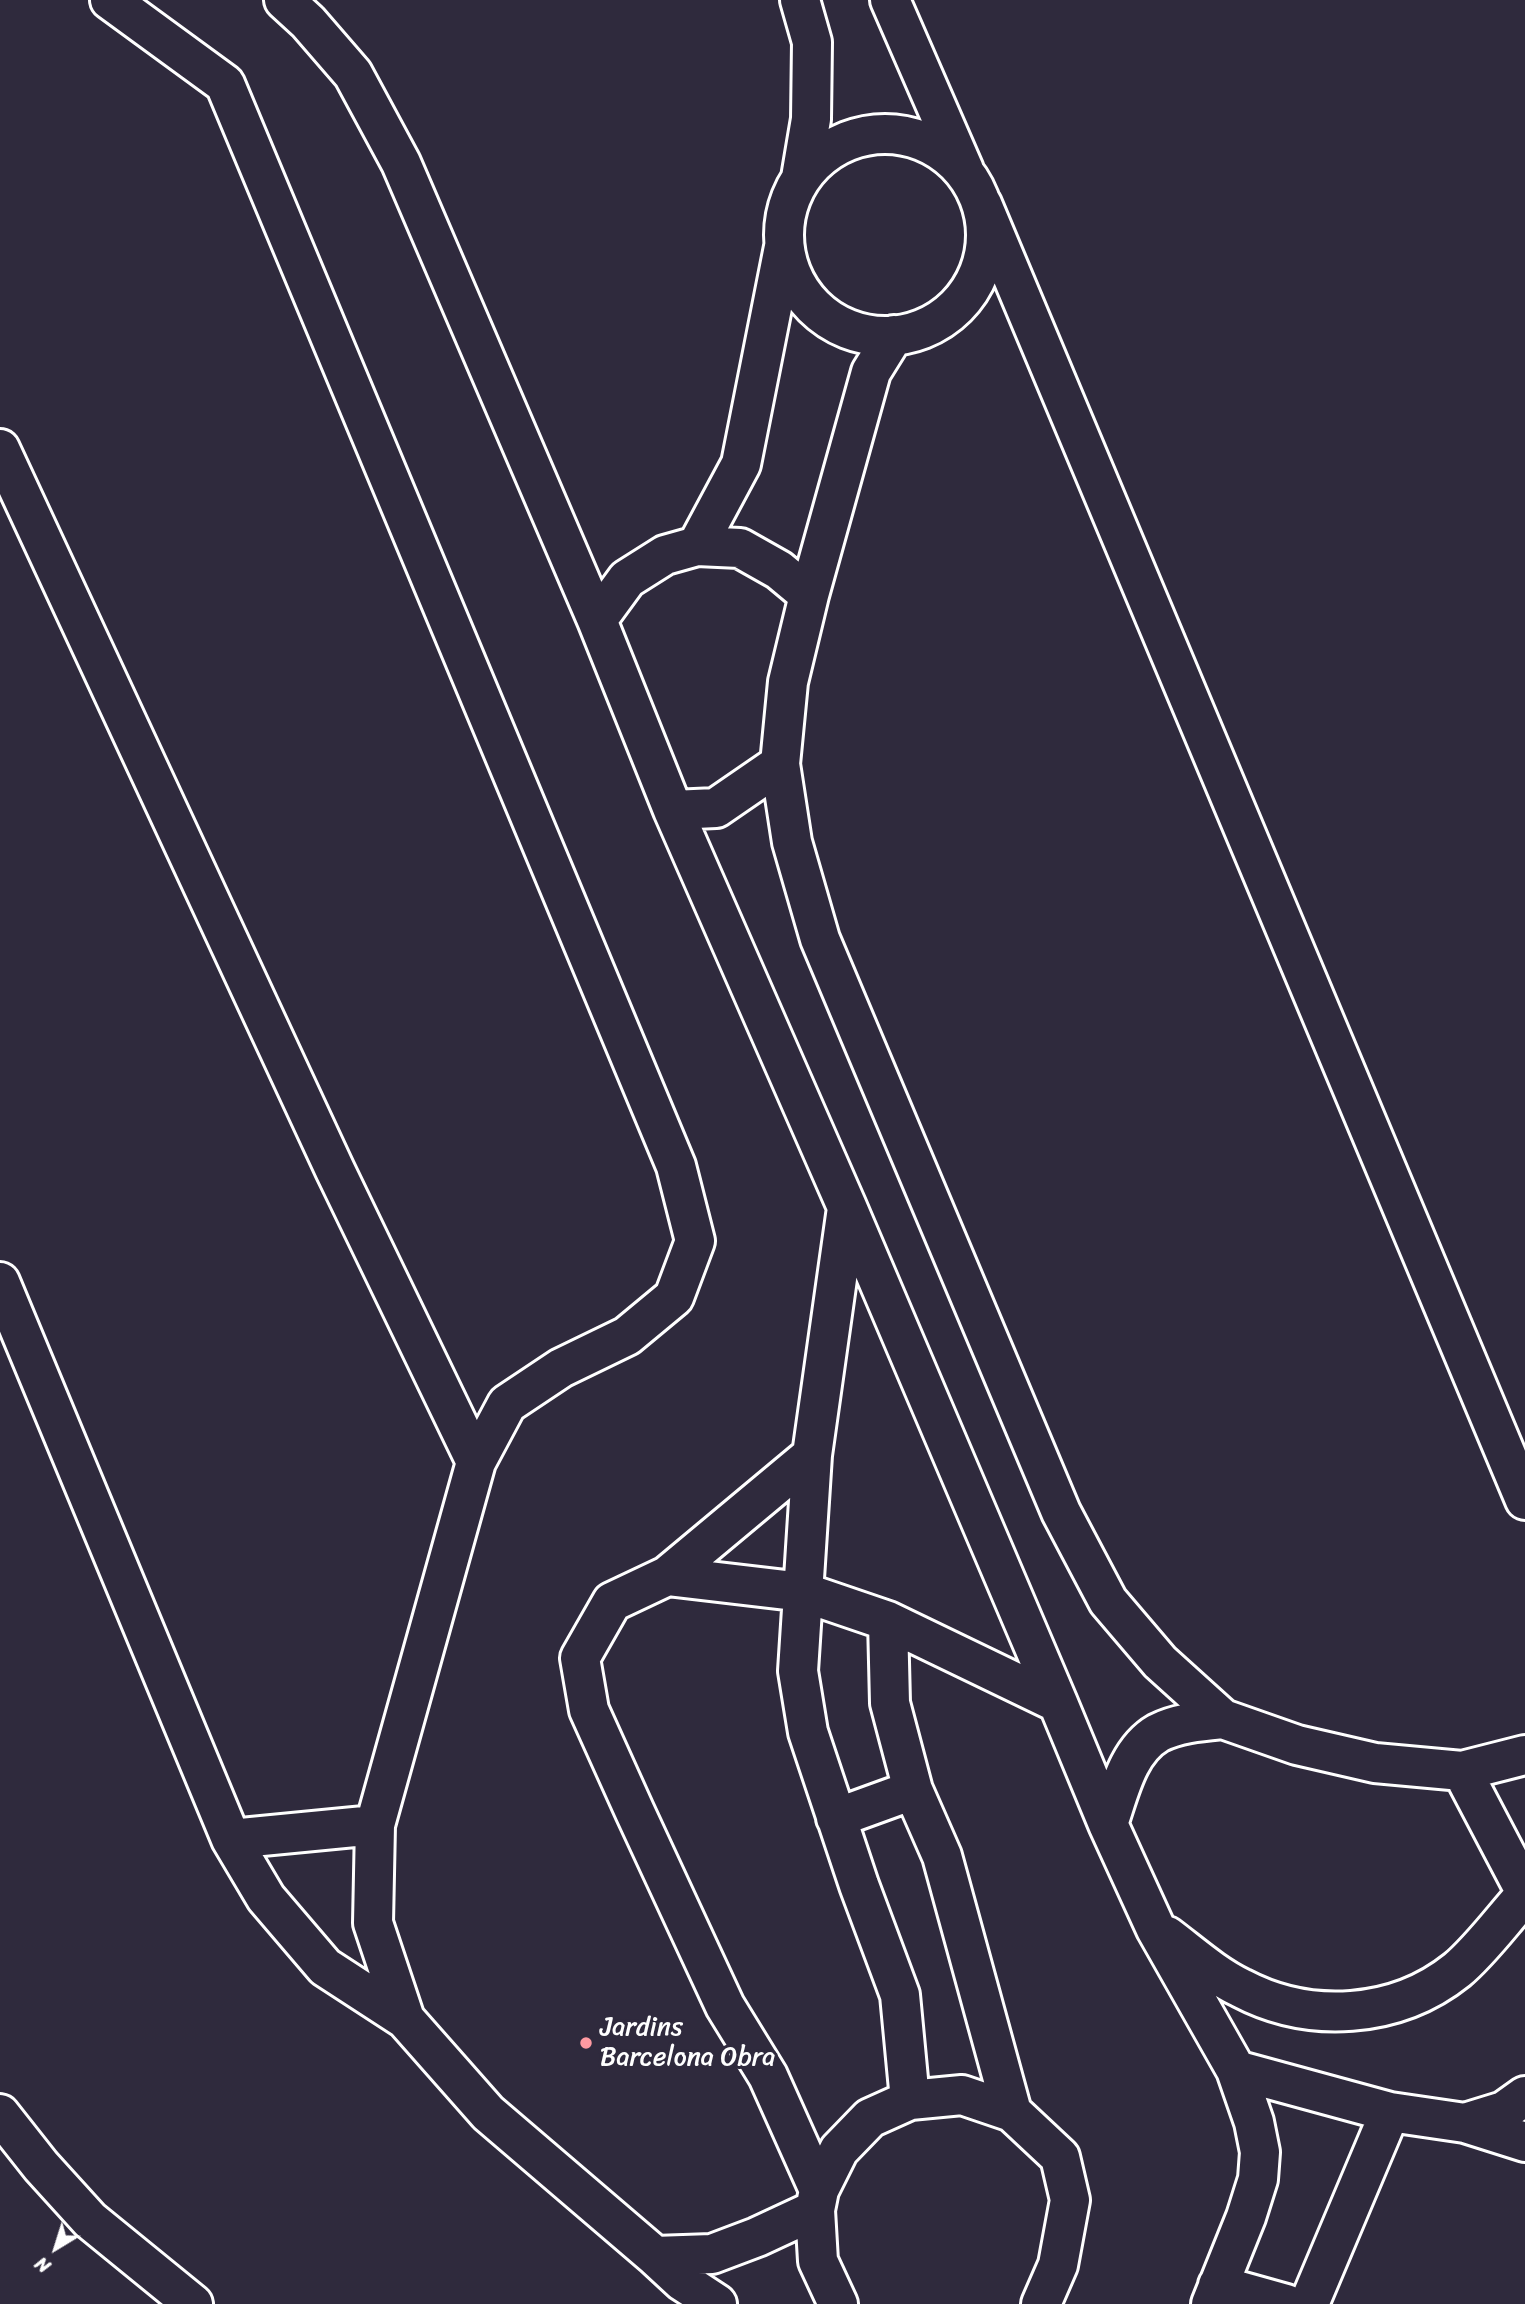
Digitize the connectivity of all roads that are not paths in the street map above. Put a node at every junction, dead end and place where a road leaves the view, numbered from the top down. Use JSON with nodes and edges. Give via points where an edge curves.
{"nodes":[{"id":1,"x":110,"y":0,"type":"edge"},
{"id":2,"x":284,"y":0,"type":"edge"},
{"id":3,"x":800,"y":0,"type":"edge"},
{"id":4,"x":890,"y":0,"type":"edge"},
{"id":5,"x":801,"y":178,"type":"junction"},
{"id":6,"x":974,"y":189,"type":"junction"},
{"id":7,"x":784,"y":245,"type":"junction"},
{"id":8,"x":894,"y":335,"type":"junction"},
{"id":9,"x":0,"y":449,"type":"edge"},
{"id":10,"x":697,"y":546,"type":"junction"},
{"id":11,"x":809,"y":595,"type":"junction"},
{"id":12,"x":597,"y":620,"type":"junction"},
{"id":13,"x":780,"y":764,"type":"junction"},
{"id":14,"x":673,"y":810,"type":"junction"},
{"id":15,"x":847,"y":1207,"type":"junction"},
{"id":16,"x":0,"y":1282,"type":"edge"},
{"id":17,"x":812,"y":1455,"type":"junction"},
{"id":18,"x":476,"y":1462,"type":"junction"},
{"id":19,"x":1525,"y":1500,"type":"edge"},
{"id":20,"x":667,"y":1576,"type":"junction"},
{"id":21,"x":803,"y":1592,"type":"junction"},
{"id":22,"x":888,"y":1621,"type":"junction"},
{"id":23,"x":1058,"y":1703,"type":"junction"},
{"id":24,"x":1223,"y":1719,"type":"junction"},
{"id":25,"x":1525,"y":1755,"type":"edge"},
{"id":26,"x":1462,"y":1772,"type":"junction"},
{"id":27,"x":913,"y":1790,"type":"junction"},
{"id":28,"x":836,"y":1818,"type":"junction"},
{"id":29,"x":1108,"y":1824,"type":"junction"},
{"id":30,"x":375,"y":1825,"type":"junction"},
{"id":31,"x":231,"y":1839,"type":"junction"},
{"id":32,"x":1525,"y":1893,"type":"edge"},
{"id":33,"x":1156,"y":1929,"type":"junction"},
{"id":34,"x":405,"y":2019,"type":"junction"},
{"id":35,"x":1236,"y":2070,"type":"junction"},
{"id":36,"x":1525,"y":2096,"type":"edge"},
{"id":37,"x":910,"y":2100,"type":"junction"},
{"id":38,"x":1012,"y":2112,"type":"junction"},
{"id":39,"x":1390,"y":2112,"type":"junction"},
{"id":40,"x":0,"y":2114,"type":"edge"},
{"id":41,"x":1465,"y":2123,"type":"junction"},
{"id":42,"x":1525,"y":2142,"type":"edge"},
{"id":43,"x":817,"y":2200,"type":"junction"},
{"id":44,"x":655,"y":2256,"type":"junction"},
{"id":45,"x":1215,"y":2295,"type":"edge"},
{"id":46,"x":193,"y":2304,"type":"edge"},
{"id":47,"x":717,"y":2304,"type":"edge"},
{"id":48,"x":838,"y":2304,"type":"edge"},
{"id":49,"x":1041,"y":2304,"type":"edge"},
{"id":50,"x":1286,"y":2304,"type":"edge"},
{"id":51,"x":1309,"y":2304,"type":"edge"}],
"edges":[{"from":1,"to":18,"type":"street","via":[[225,84],[680,1178],[695,1241],[674,1297],[627,1336],[561,1368],[507,1404]]},
{"from":2,"to":12,"type":"street","via":[[353,74],[401,163]]},
{"from":3,"to":5,"type":"street","via":[[812,42],[811,119]]},
{"from":4,"to":6,"type":"street"},
{"from":5,"to":6,"type":"street","via":[[823,155],[851,140],[883,134],[914,138],[944,153]]},
{"from":5,"to":7,"type":"street","via":[[787,210]]},
{"from":6,"to":8,"type":"street","via":[[987,235],[982,267],[967,295],[945,318],[913,333]]},
{"from":6,"to":19,"type":"street"},
{"from":7,"to":8,"type":"street","via":[[794,279],[815,308],[844,328],[878,337]]},
{"from":7,"to":10,"type":"street","via":[[741,464]]},
{"from":8,"to":11,"type":"street","via":[[871,372]]},
{"from":9,"to":18,"type":"street","via":[[329,1158]]},
{"from":10,"to":11,"type":"street","via":[[740,548],[779,570]]},
{"from":10,"to":12,"type":"street","via":[[666,555],[627,579]]},
{"from":11,"to":13,"type":"street","via":[[788,681]]},
{"from":12,"to":14,"type":"street"},
{"from":13,"to":14,"type":"street","via":[[716,808]]},
{"from":13,"to":24,"type":"street","via":[[792,842],[820,939],[1061,1512],[1108,1601],[1160,1662]]},
{"from":14,"to":15,"type":"street"},
{"from":15,"to":17,"type":"street"},
{"from":15,"to":23,"type":"street"},
{"from":16,"to":31,"type":"street"},
{"from":17,"to":20,"type":"street"},
{"from":17,"to":21,"type":"street"},
{"from":18,"to":30,"type":"street"},
{"from":20,"to":21,"type":"street"},
{"from":20,"to":43,"type":"street","via":[[612,1602],[580,1658],[589,1710],[725,2006],[768,2076]]},
{"from":21,"to":22,"type":"street"},
{"from":21,"to":28,"type":"street","via":[[798,1671],[808,1731]]},
{"from":22,"to":23,"type":"street"},
{"from":22,"to":27,"type":"street","via":[[890,1703]]},
{"from":23,"to":29,"type":"street"},
{"from":24,"to":26,"type":"street","via":[[1297,1745],[1375,1763]]},
{"from":24,"to":29,"type":"street","via":[[1158,1733],[1139,1749]]},
{"from":25,"to":26,"type":"street"},
{"from":26,"to":32,"type":"street"},
{"from":27,"to":28,"type":"street"},
{"from":27,"to":38,"type":"street","via":[[942,1856]]},
{"from":28,"to":37,"type":"street","via":[[900,1995]]},
{"from":29,"to":33,"type":"street"},
{"from":30,"to":31,"type":"street"},
{"from":30,"to":34,"type":"street","via":[[373,1923]]},
{"from":31,"to":34,"type":"street","via":[[266,1898],[325,1967]]},
{"from":32,"to":33,"type":"street","via":[[1470,1957],[1433,1986],[1386,2006],[1353,2012],[1296,2009],[1260,1998]]},
{"from":33,"to":35,"type":"street"},
{"from":34,"to":44,"type":"street","via":[[488,2113]]},
{"from":35,"to":39,"type":"street"},
{"from":35,"to":45,"type":"street","via":[[1254,2122],[1260,2152],[1258,2179]]},
{"from":36,"to":41,"type":"street","via":[[1504,2111]]},
{"from":37,"to":38,"type":"street","via":[[962,2095]]},
{"from":37,"to":43,"type":"street","via":[[870,2119],[839,2150]]},
{"from":38,"to":49,"type":"street","via":[[1060,2157],[1070,2200],[1058,2265]]},
{"from":39,"to":41,"type":"street"},
{"from":39,"to":51,"type":"street"},
{"from":40,"to":46,"type":"street","via":[[90,2220]]},
{"from":41,"to":42,"type":"street"},
{"from":43,"to":44,"type":"street","via":[[757,2237],[712,2254]]},
{"from":43,"to":48,"type":"street","via":[[818,2261]]},
{"from":44,"to":47,"type":"street","via":[[681,2281]]},
{"from":45,"to":50,"type":"street"}]}
